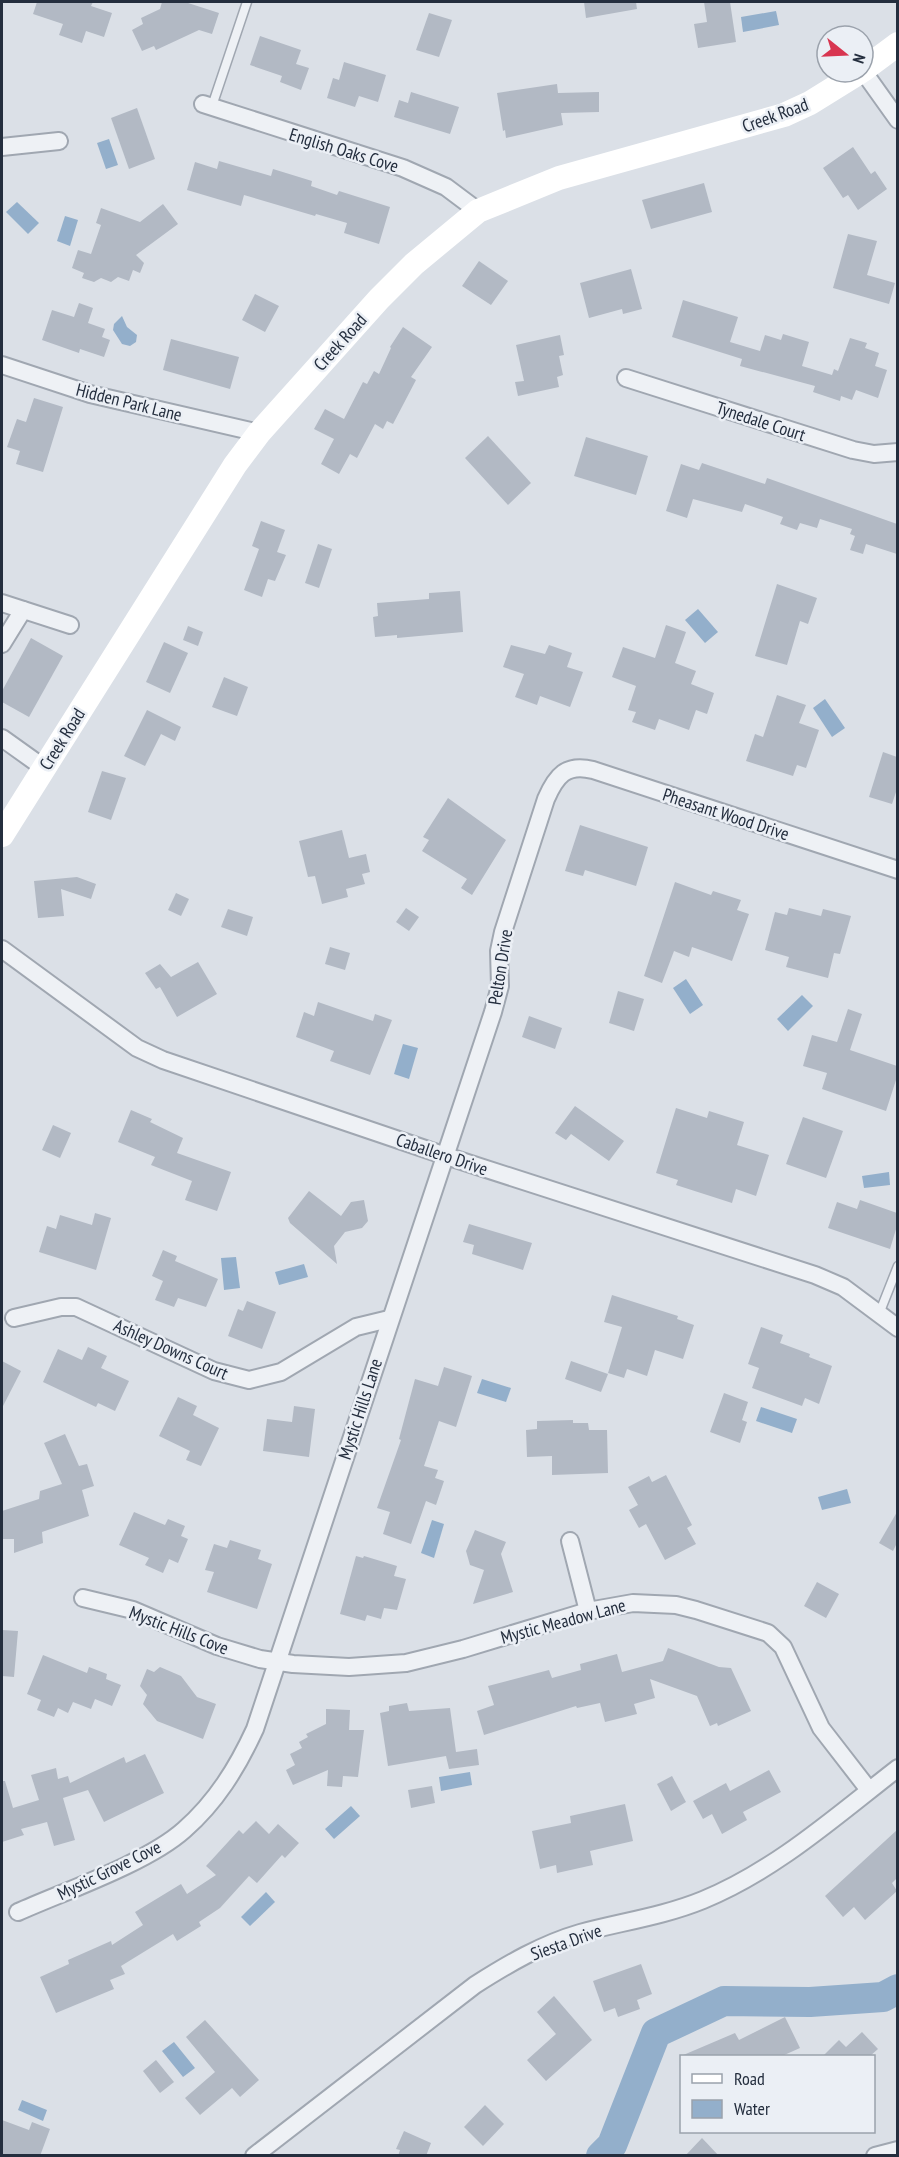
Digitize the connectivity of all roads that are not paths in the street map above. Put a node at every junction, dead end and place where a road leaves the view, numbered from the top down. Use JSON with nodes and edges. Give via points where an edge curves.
{"nodes":[{"id":1,"x":247,"y":2,"type":"edge"},
{"id":2,"x":897,"y":44,"type":"edge"},
{"id":3,"x":875,"y":61,"type":"edge"},
{"id":4,"x":841,"y":84,"type":"edge"},
{"id":5,"x":871,"y":84,"type":"edge"},
{"id":6,"x":207,"y":106,"type":"joint"},
{"id":7,"x":897,"y":120,"type":"edge"},
{"id":8,"x":59,"y":141,"type":"dead end"},
{"id":9,"x":2,"y":147,"type":"edge"},
{"id":10,"x":478,"y":211,"type":"junction"},
{"id":11,"x":2,"y":365,"type":"edge"},
{"id":12,"x":626,"y":378,"type":"dead end"},
{"id":13,"x":259,"y":433,"type":"junction"},
{"id":14,"x":897,"y":452,"type":"edge"},
{"id":15,"x":2,"y":603,"type":"edge"},
{"id":16,"x":23,"y":610,"type":"junction"},
{"id":17,"x":70,"y":625,"type":"dead end"},
{"id":18,"x":2,"y":644,"type":"edge"},
{"id":19,"x":2,"y":738,"type":"edge"},
{"id":20,"x":44,"y":768,"type":"junction"},
{"id":21,"x":556,"y":778,"type":"joint"},
{"id":22,"x":2,"y":836,"type":"edge"},
{"id":23,"x":897,"y":870,"type":"edge"},
{"id":24,"x":2,"y":949,"type":"edge"},
{"id":25,"x":446,"y":1156,"type":"junction"},
{"id":26,"x":897,"y":1266,"type":"edge"},
{"id":27,"x":879,"y":1314,"type":"junction"},
{"id":28,"x":14,"y":1318,"type":"dead end"},
{"id":29,"x":389,"y":1319,"type":"junction"},
{"id":30,"x":897,"y":1328,"type":"edge"},
{"id":31,"x":570,"y":1541,"type":"dead end"},
{"id":32,"x":82,"y":1598,"type":"dead end"},
{"id":33,"x":588,"y":1611,"type":"junction"},
{"id":34,"x":276,"y":1662,"type":"junction"},
{"id":35,"x":897,"y":1768,"type":"edge"},
{"id":36,"x":869,"y":1790,"type":"junction"},
{"id":37,"x":18,"y":1912,"type":"dead end"},
{"id":38,"x":897,"y":2150,"type":"edge"},
{"id":39,"x":254,"y":2156,"type":"edge"},
{"id":40,"x":875,"y":2156,"type":"edge"}],
"edges":[{"from":1,"to":6,"type":"lane"},
{"from":2,"to":3,"type":"street","name":"Creek Road"},
{"from":4,"to":10,"type":"street","name":"Creek Road","via":[[784,115],[559,178]]},
{"from":5,"to":7,"type":"street"},
{"from":6,"to":10,"type":"street","name":"English Oaks Cove","via":[[403,168],[446,187]]},
{"from":8,"to":9,"type":"street"},
{"from":10,"to":13,"type":"street","name":"Creek Road","via":[[379,299]]},
{"from":11,"to":13,"type":"street","name":"Hidden Park Lane","via":[[90,394]]},
{"from":12,"to":14,"type":"street","name":"Tynedale Court","via":[[854,450],[874,454]]},
{"from":13,"to":20,"type":"street","name":"Creek Road"},
{"from":15,"to":16,"type":"street"},
{"from":16,"to":17,"type":"street"},
{"from":16,"to":18,"type":"street"},
{"from":19,"to":20,"type":"street"},
{"from":20,"to":22,"type":"street","name":"Creek Road"},
{"from":21,"to":23,"type":"street","name":"Pheasant Wood Drive","via":[[573,768],[593,770]]},
{"from":21,"to":25,"type":"street","name":"Pelton Drive","via":[[503,932],[500,986]]},
{"from":24,"to":25,"type":"street","name":"Caballero Drive","via":[[137,1047],[163,1060]]},
{"from":25,"to":27,"type":"street","name":"Caballero Drive","via":[[815,1275],[843,1287]]},
{"from":25,"to":29,"type":"street","name":"Mystic Hills Lane"},
{"from":26,"to":27,"type":"lane"},
{"from":27,"to":30,"type":"street","name":"Caballero Drive"},
{"from":28,"to":29,"type":"street","name":"Ashley Downs Court","via":[[76,1307],[214,1371],[249,1380],[281,1372],[356,1327]]},
{"from":29,"to":34,"type":"street","name":"Mystic Hills Lane"},
{"from":31,"to":33,"type":"street"},
{"from":32,"to":34,"type":"street","name":"Mystic Hills Cove","via":[[133,1610],[217,1646]]},
{"from":33,"to":34,"type":"street","name":"Mystic Meadow Lane","via":[[406,1663],[349,1667]]},
{"from":33,"to":36,"type":"street","name":"Mystic Meadow Lane","via":[[633,1603],[676,1605],[768,1633],[783,1647],[821,1728]]},
{"from":34,"to":37,"type":"street","name":"Mystic Grove Cove","via":[[255,1729],[237,1767],[213,1801],[182,1832],[146,1855]]},
{"from":35,"to":36,"type":"street","name":"Siesta Drive"},
{"from":36,"to":39,"type":"street","name":"Siesta Drive","via":[[779,1860],[740,1884],[665,1913],[579,1934],[511,1962],[475,1985]]},
{"from":38,"to":40,"type":"street"}]}
